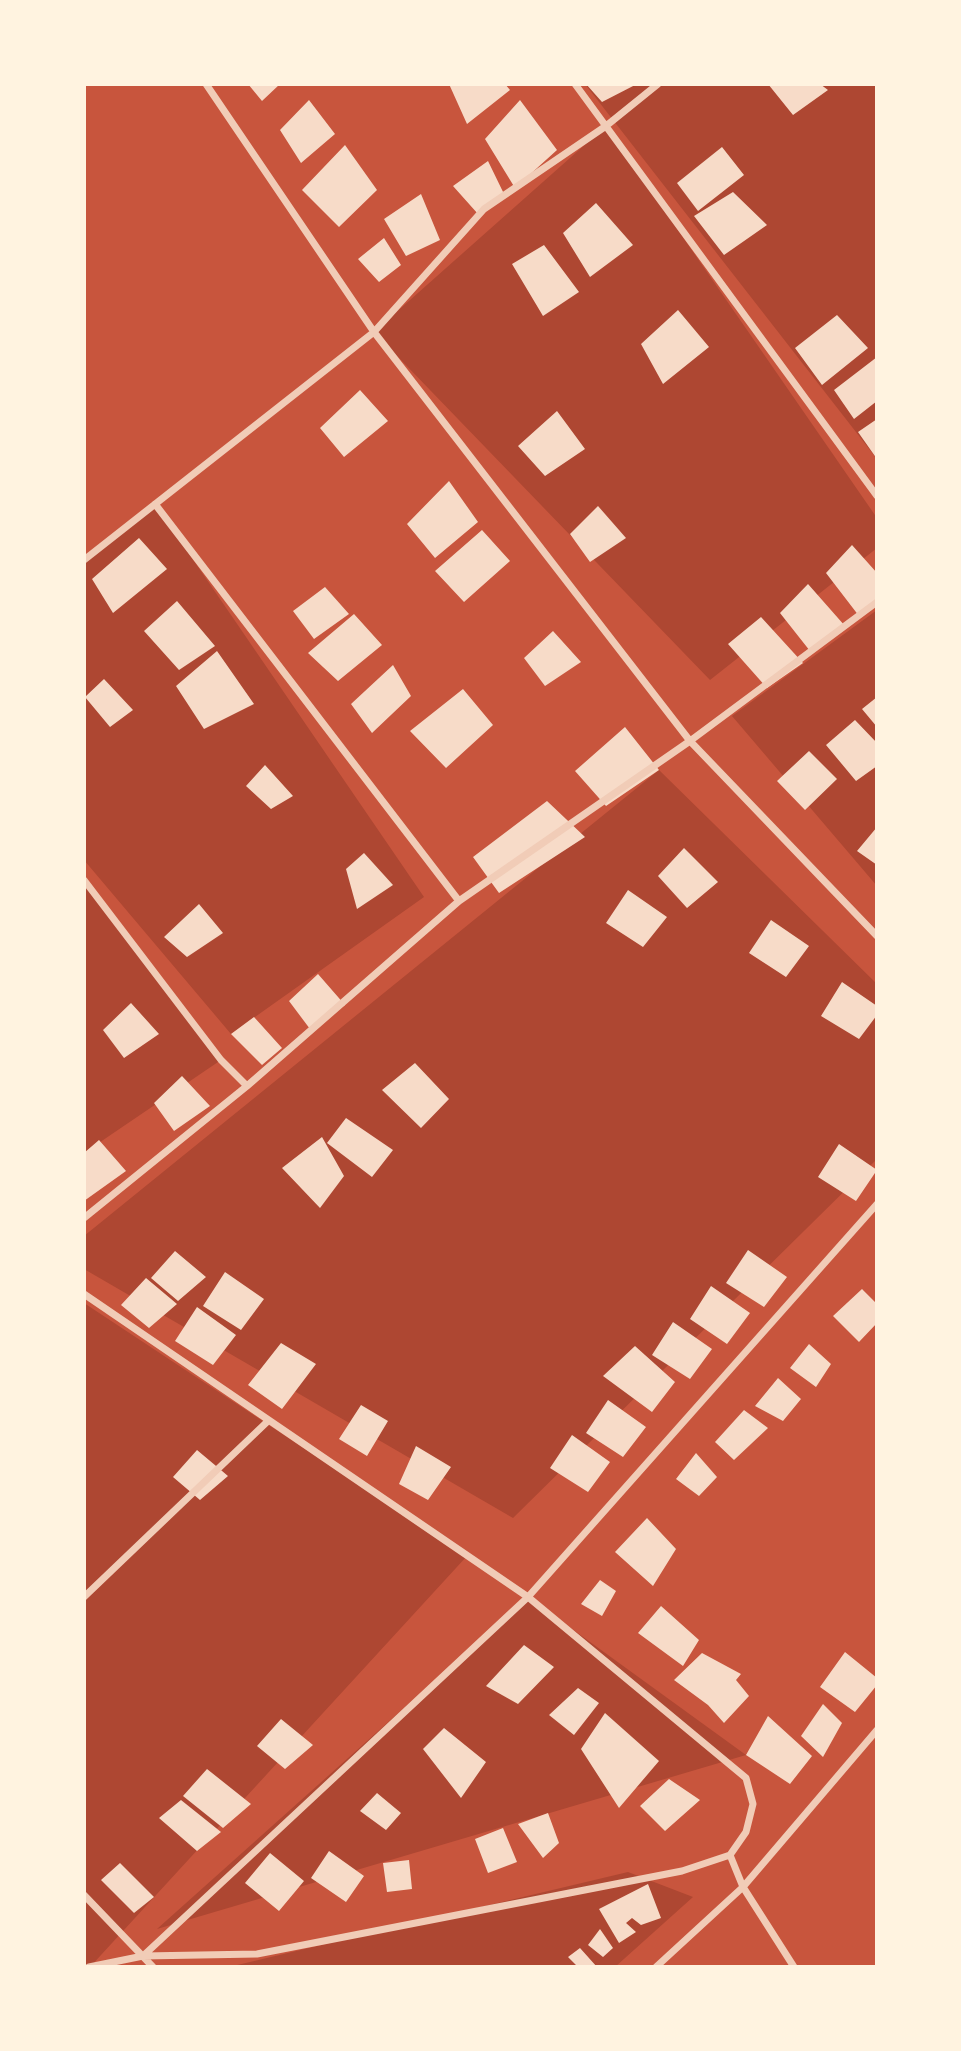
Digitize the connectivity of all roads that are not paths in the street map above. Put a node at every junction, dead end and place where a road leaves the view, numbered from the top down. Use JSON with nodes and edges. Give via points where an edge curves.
{"nodes":[{"id":1,"x":206,"y":84,"type":"edge"},
{"id":2,"x":575,"y":84,"type":"edge"},
{"id":3,"x":658,"y":84,"type":"edge"},
{"id":4,"x":606,"y":126,"type":"junction"},
{"id":5,"x":374,"y":332,"type":"junction"},
{"id":6,"x":877,"y":496,"type":"edge"},
{"id":7,"x":155,"y":504,"type":"junction"},
{"id":8,"x":84,"y":560,"type":"edge"},
{"id":9,"x":877,"y":602,"type":"edge"},
{"id":10,"x":690,"y":741,"type":"junction"},
{"id":11,"x":84,"y":880,"type":"edge"},
{"id":12,"x":459,"y":901,"type":"junction"},
{"id":13,"x":877,"y":936,"type":"edge"},
{"id":14,"x":247,"y":1086,"type":"junction"},
{"id":15,"x":877,"y":1204,"type":"edge"},
{"id":16,"x":84,"y":1218,"type":"edge"},
{"id":17,"x":84,"y":1294,"type":"edge"},
{"id":18,"x":268,"y":1421,"type":"junction"},
{"id":19,"x":84,"y":1597,"type":"edge"},
{"id":20,"x":528,"y":1597,"type":"junction"},
{"id":21,"x":877,"y":1730,"type":"edge"},
{"id":22,"x":730,"y":1855,"type":"junction"},
{"id":23,"x":743,"y":1887,"type":"junction"},
{"id":24,"x":84,"y":1895,"type":"edge"},
{"id":25,"x":143,"y":1956,"type":"junction"},
{"id":26,"x":89,"y":1967,"type":"edge"},
{"id":27,"x":153,"y":1967,"type":"edge"},
{"id":28,"x":656,"y":1967,"type":"edge"},
{"id":29,"x":794,"y":1967,"type":"edge"}],
"edges":[{"from":1,"to":5,"type":"street"},
{"from":2,"to":4,"type":"street"},
{"from":3,"to":4,"type":"street"},
{"from":4,"to":5,"type":"street","via":[[484,209]]},
{"from":4,"to":6,"type":"street"},
{"from":5,"to":7,"type":"street"},
{"from":5,"to":10,"type":"street"},
{"from":7,"to":8,"type":"street"},
{"from":7,"to":12,"type":"street"},
{"from":9,"to":10,"type":"street"},
{"from":10,"to":12,"type":"street"},
{"from":10,"to":13,"type":"street"},
{"from":11,"to":14,"type":"street","via":[[221,1060]]},
{"from":12,"to":14,"type":"street"},
{"from":14,"to":16,"type":"street"},
{"from":15,"to":20,"type":"street"},
{"from":17,"to":18,"type":"street"},
{"from":18,"to":19,"type":"street"},
{"from":18,"to":20,"type":"street"},
{"from":20,"to":22,"type":"street","via":[[746,1778],[753,1804],[747,1832]]},
{"from":20,"to":25,"type":"street"},
{"from":21,"to":23,"type":"street"},
{"from":22,"to":23,"type":"street"},
{"from":22,"to":25,"type":"street","via":[[682,1871],[257,1954]]},
{"from":23,"to":28,"type":"street"},
{"from":23,"to":29,"type":"street"},
{"from":24,"to":25,"type":"street"},
{"from":25,"to":26,"type":"street"},
{"from":25,"to":27,"type":"street"}]}
